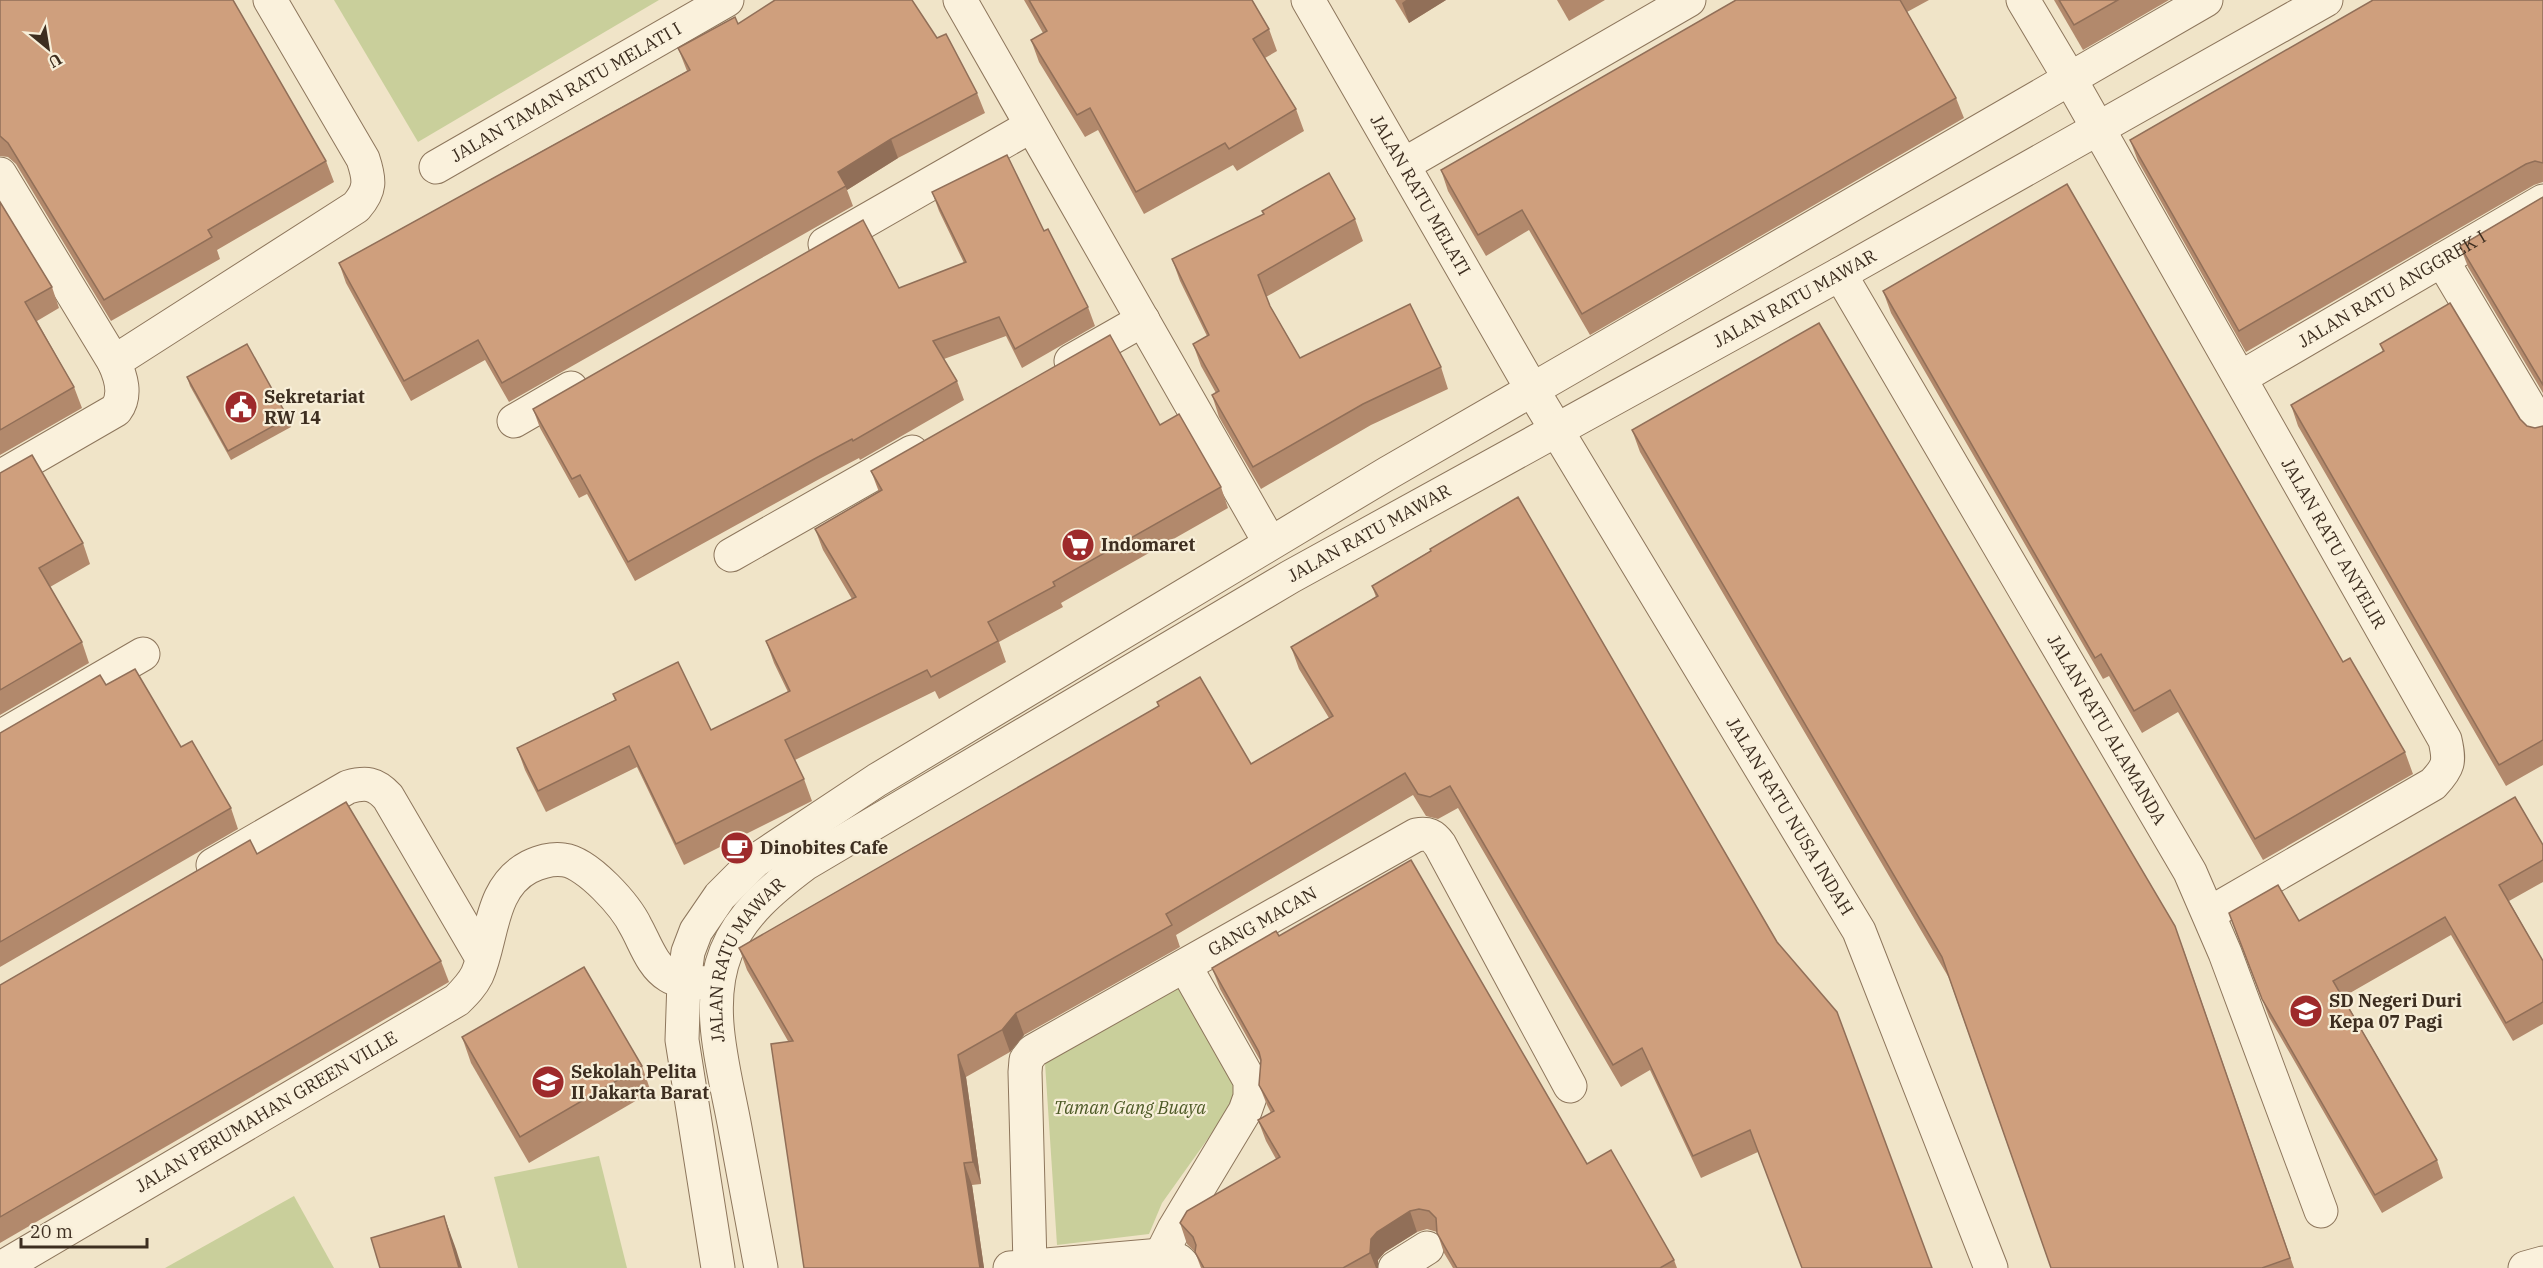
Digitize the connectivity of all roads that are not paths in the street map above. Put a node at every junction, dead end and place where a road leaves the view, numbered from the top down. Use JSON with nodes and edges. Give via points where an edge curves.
{"nodes":[{"id":1,"x":270,"y":0,"type":"edge"},
{"id":2,"x":728,"y":0,"type":"edge"},
{"id":3,"x":960,"y":0,"type":"edge"},
{"id":4,"x":1308,"y":0,"type":"edge"},
{"id":5,"x":1689,"y":0,"type":"edge"},
{"id":6,"x":2023,"y":0,"type":"edge"},
{"id":7,"x":2206,"y":0,"type":"edge"},
{"id":8,"x":2325,"y":0,"type":"edge"},
{"id":9,"x":2070,"y":79,"type":"junction"},
{"id":10,"x":1031,"y":126,"type":"junction"},
{"id":11,"x":2098,"y":129,"type":"junction"},
{"id":12,"x":1403,"y":165,"type":"junction"},
{"id":13,"x":436,"y":167,"type":"dead end"},
{"id":14,"x":1,"y":178,"type":"edge"},
{"id":15,"x":2543,"y":201,"type":"edge"},
{"id":16,"x":804,"y":256,"type":"edge"},
{"id":17,"x":2442,"y":260,"type":"junction"},
{"id":18,"x":1840,"y":274,"type":"junction"},
{"id":19,"x":1143,"y":320,"type":"junction"},
{"id":20,"x":114,"y":362,"type":"junction"},
{"id":21,"x":1050,"y":373,"type":"edge"},
{"id":22,"x":597,"y":374,"type":"edge"},
{"id":23,"x":2240,"y":378,"type":"junction"},
{"id":24,"x":1533,"y":391,"type":"junction"},
{"id":25,"x":514,"y":421,"type":"dead end"},
{"id":26,"x":1556,"y":429,"type":"junction"},
{"id":27,"x":2543,"y":430,"type":"edge"},
{"id":28,"x":937,"y":438,"type":"edge"},
{"id":29,"x":0,"y":477,"type":"edge"},
{"id":30,"x":1270,"y":543,"type":"junction"},
{"id":31,"x":731,"y":555,"type":"dead end"},
{"id":32,"x":143,"y":654,"type":"dead end"},
{"id":33,"x":0,"y":737,"type":"edge"},
{"id":34,"x":184,"y":882,"type":"edge"},
{"id":35,"x":2210,"y":913,"type":"junction"},
{"id":36,"x":482,"y":958,"type":"junction"},
{"id":37,"x":1185,"y":966,"type":"junction"},
{"id":38,"x":684,"y":981,"type":"junction"},
{"id":39,"x":718,"y":984,"type":"junction"},
{"id":40,"x":1570,"y":1086,"type":"dead end"},
{"id":41,"x":2321,"y":1211,"type":"dead end"},
{"id":42,"x":1427,"y":1248,"type":"dead end"},
{"id":43,"x":1173,"y":1262,"type":"edge"},
{"id":44,"x":2543,"y":1263,"type":"edge"},
{"id":45,"x":1019,"y":1266,"type":"edge"},
{"id":46,"x":1,"y":1268,"type":"edge"},
{"id":47,"x":718,"y":1268,"type":"edge"},
{"id":48,"x":761,"y":1268,"type":"edge"},
{"id":49,"x":1395,"y":1268,"type":"edge"},
{"id":50,"x":1991,"y":1268,"type":"edge"},
{"id":51,"x":2525,"y":1268,"type":"edge"}],
"edges":[{"from":1,"to":20,"type":"street","via":[[363,159],[369,186],[365,196],[356,207]]},
{"from":2,"to":13,"type":"street","name":"JALAN TAMAN RATU MELATI I"},
{"from":3,"to":10,"type":"street"},
{"from":4,"to":12,"type":"street","name":"JALAN RATU MELATI"},
{"from":5,"to":12,"type":"street"},
{"from":6,"to":9,"type":"street","name":"JALAN RATU ANYELIR"},
{"from":7,"to":9,"type":"street","name":"JALAN RATU MAWAR"},
{"from":8,"to":11,"type":"street","name":"JALAN RATU MAWAR"},
{"from":9,"to":11,"type":"street","name":"JALAN RATU ANYELIR"},
{"from":9,"to":24,"type":"street","name":"JALAN RATU MAWAR"},
{"from":10,"to":16,"type":"street"},
{"from":10,"to":19,"type":"street"},
{"from":11,"to":18,"type":"street","name":"JALAN RATU MAWAR"},
{"from":11,"to":23,"type":"street","name":"JALAN RATU ANYELIR"},
{"from":12,"to":24,"type":"street","name":"JALAN RATU MELATI"},
{"from":14,"to":20,"type":"street"},
{"from":15,"to":17,"type":"street","name":"JALAN RATU ANGGREK I"},
{"from":17,"to":23,"type":"street","name":"JALAN RATU ANGGREK I"},
{"from":17,"to":27,"type":"street"},
{"from":18,"to":26,"type":"street","name":"JALAN RATU MAWAR"},
{"from":18,"to":35,"type":"street","name":"JALAN RATU ALAMANDA","via":[[2190,872]]},
{"from":19,"to":21,"type":"street"},
{"from":19,"to":30,"type":"street"},
{"from":20,"to":29,"type":"street","via":[[122,381],[116,410]]},
{"from":22,"to":25,"type":"street"},
{"from":23,"to":35,"type":"street","name":"JALAN RATU ANYELIR","via":[[2445,740],[2450,759],[2433,784]]},
{"from":24,"to":26,"type":"street","name":"JALAN RATU NUSA INDAH"},
{"from":24,"to":30,"type":"street","name":"JALAN RATU MAWAR"},
{"from":26,"to":39,"type":"street","name":"JALAN RATU MAWAR","via":[[1290,577],[805,864],[767,893],[743,922],[727,951]]},
{"from":26,"to":50,"type":"street","name":"JALAN RATU NUSA INDAH","via":[[1859,932]]},
{"from":28,"to":31,"type":"street"},
{"from":30,"to":38,"type":"street","name":"JALAN RATU MAWAR","via":[[877,780],[755,861],[720,896],[696,931]]},
{"from":32,"to":33,"type":"street"},
{"from":34,"to":36,"type":"street","via":[[348,787],[364,782],[378,787],[388,797]]},
{"from":35,"to":41,"type":"street","name":"JALAN RATU ALAMANDA"},
{"from":36,"to":38,"type":"street","name":"JALAN PERUMAHAN GREEN VILLE","via":[[501,895],[516,874],[541,861],[566,860],[590,873],[616,898],[659,968]]},
{"from":36,"to":46,"type":"street","name":"JALAN PERUMAHAN GREEN VILLE","via":[[469,989],[456,1000]]},
{"from":37,"to":40,"type":"street","name":"GANG MACAN","via":[[1416,835],[1426,833],[1440,845]]},
{"from":37,"to":43,"type":"street","via":[[1250,1081],[1250,1097],[1174,1229]]},
{"from":37,"to":45,"type":"street","name":"GANG MACAN","via":[[1033,1051],[1026,1060]]},
{"from":38,"to":39,"type":"street","name":"JALAN PERUMAHAN GREEN VILLE"},
{"from":38,"to":47,"type":"street","name":"JALAN RATU MAWAR","via":[[682,1040]]},
{"from":39,"to":48,"type":"street","name":"JALAN RATU MAWAR","via":[[720,1047]]},
{"from":42,"to":49,"type":"street"},
{"from":43,"to":45,"type":"street","name":"GANG MACAN"},
{"from":44,"to":51,"type":"street"}]}
